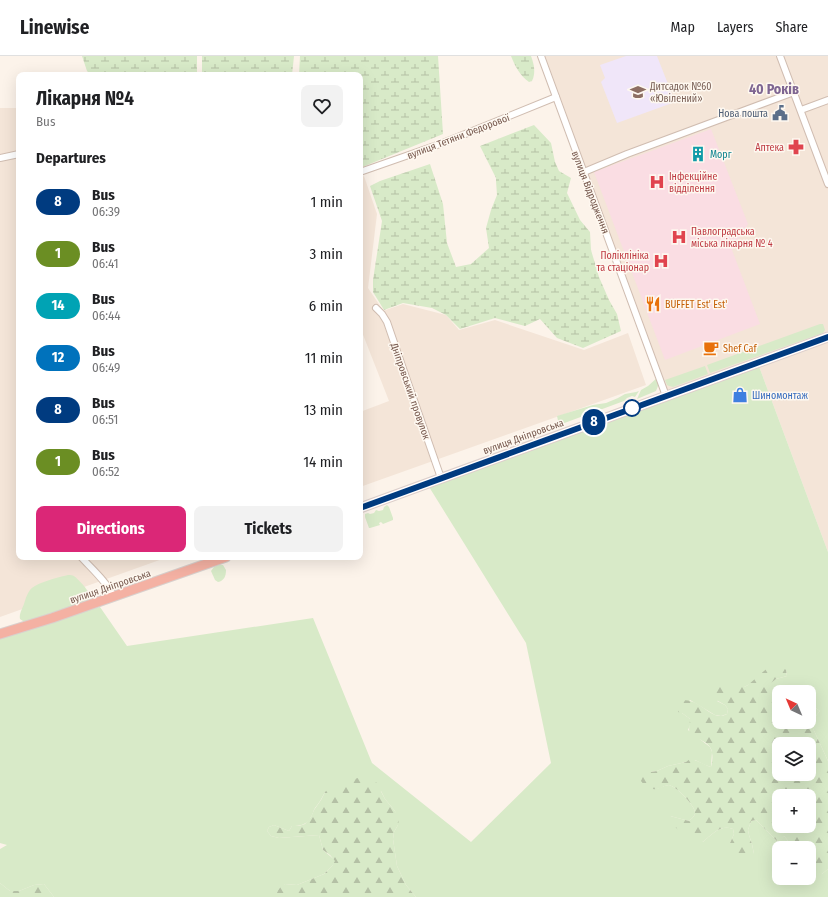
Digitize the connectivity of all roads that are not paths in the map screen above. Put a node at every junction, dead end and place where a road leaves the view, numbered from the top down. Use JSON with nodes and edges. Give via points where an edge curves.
{"nodes":[{"id":1,"x":541,"y":56,"type":"edge"},
{"id":2,"x":780,"y":56,"type":"edge"},
{"id":3,"x":794,"y":92,"type":"junction"},
{"id":4,"x":556,"y":97,"type":"junction"},
{"id":5,"x":828,"y":100,"type":"edge"},
{"id":6,"x":801,"y":110,"type":"junction"},
{"id":7,"x":16,"y":155,"type":"edge"},
{"id":8,"x":0,"y":158,"type":"edge"},
{"id":9,"x":363,"y":171,"type":"edge"},
{"id":10,"x":584,"y":172,"type":"junction"},
{"id":11,"x":828,"y":184,"type":"edge"},
{"id":12,"x":376,"y":308,"type":"dead end"},
{"id":13,"x":828,"y":337,"type":"edge"},
{"id":14,"x":666,"y":396,"type":"junction"},
{"id":15,"x":441,"y":478,"type":"junction"},
{"id":16,"x":363,"y":507,"type":"edge"},
{"id":17,"x":84,"y":560,"type":"edge"},
{"id":18,"x":218,"y":560,"type":"edge"},
{"id":19,"x":114,"y":597,"type":"junction"},
{"id":20,"x":0,"y":634,"type":"edge"}],
"edges":[{"from":1,"to":4,"type":"street","name":"вулиця Відродження"},
{"from":2,"to":3,"type":"street"},
{"from":3,"to":6,"type":"street"},
{"from":3,"to":10,"type":"street"},
{"from":4,"to":9,"type":"street","name":"вулиця Тетяни Федорової","via":[[443,143]]},
{"from":4,"to":10,"type":"street","name":"вулиця Відродження"},
{"from":5,"to":6,"type":"street"},
{"from":6,"to":11,"type":"street"},
{"from":7,"to":8,"type":"street"},
{"from":10,"to":14,"type":"street","name":"вулиця Відродження"},
{"from":12,"to":15,"type":"street","name":"Дніпровський провулок","via":[[387,322]]},
{"from":13,"to":14,"type":"highway","name":"вулиця Дніпровська"},
{"from":14,"to":15,"type":"highway","name":"вулиця Дніпровська"},
{"from":15,"to":16,"type":"highway","name":"вулиця Дніпровська"},
{"from":17,"to":19,"type":"street","via":[[112,591]]},
{"from":18,"to":19,"type":"highway","name":"вулиця Дніпровська"},
{"from":19,"to":20,"type":"highway","name":"вулиця Дніпровська"}]}
